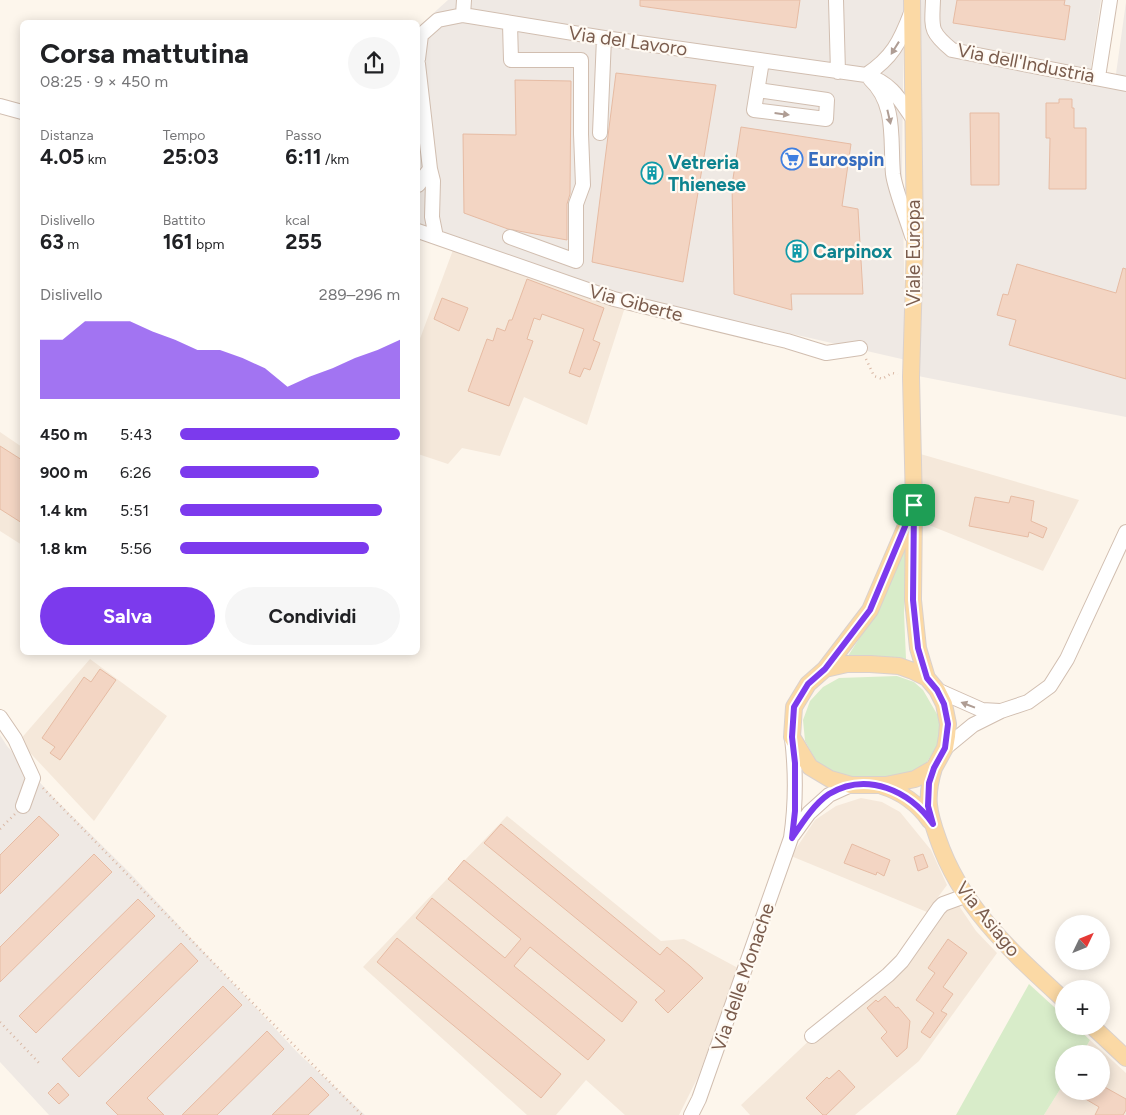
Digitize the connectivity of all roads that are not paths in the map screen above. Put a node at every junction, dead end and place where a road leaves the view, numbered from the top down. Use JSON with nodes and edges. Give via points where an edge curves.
{"nodes":[{"id":1,"x":464,"y":0,"type":"edge"},
{"id":2,"x":836,"y":0,"type":"edge"},
{"id":3,"x":933,"y":0,"type":"edge"},
{"id":4,"x":1110,"y":0,"type":"edge"},
{"id":5,"x":912,"y":5,"type":"edge"},
{"id":6,"x":463,"y":15,"type":"junction"},
{"id":7,"x":510,"y":24,"type":"junction"},
{"id":8,"x":604,"y":38,"type":"junction"},
{"id":9,"x":420,"y":43,"type":"edge"},
{"id":10,"x":762,"y":61,"type":"junction"},
{"id":11,"x":838,"y":72,"type":"junction"},
{"id":12,"x":866,"y":75,"type":"junction"},
{"id":13,"x":1098,"y":77,"type":"junction"},
{"id":14,"x":420,"y":82,"type":"edge"},
{"id":15,"x":1126,"y":84,"type":"edge"},
{"id":16,"x":758,"y":90,"type":"junction"},
{"id":17,"x":0,"y":106,"type":"edge"},
{"id":18,"x":20,"y":111,"type":"edge"},
{"id":19,"x":913,"y":119,"type":"junction"},
{"id":20,"x":600,"y":133,"type":"dead end"},
{"id":21,"x":430,"y":169,"type":"junction"},
{"id":22,"x":420,"y":182,"type":"edge"},
{"id":23,"x":433,"y":205,"type":"junction"},
{"id":24,"x":420,"y":223,"type":"edge"},
{"id":25,"x":420,"y":232,"type":"edge"},
{"id":26,"x":436,"y":237,"type":"junction"},
{"id":27,"x":510,"y":237,"type":"dead end"},
{"id":28,"x":914,"y":243,"type":"junction"},
{"id":29,"x":860,"y":348,"type":"road end"},
{"id":30,"x":914,"y":505,"type":"junction"},
{"id":31,"x":1126,"y":532,"type":"edge"},
{"id":32,"x":825,"y":669,"type":"junction"},
{"id":33,"x":932,"y":684,"type":"junction"},
{"id":34,"x":1001,"y":711,"type":"junction"},
{"id":35,"x":0,"y":717,"type":"edge"},
{"id":36,"x":792,"y":737,"type":"junction"},
{"id":37,"x":945,"y":748,"type":"junction"},
{"id":38,"x":934,"y":768,"type":"junction"},
{"id":39,"x":851,"y":785,"type":"junction"},
{"id":40,"x":876,"y":785,"type":"junction"},
{"id":41,"x":23,"y":806,"type":"road end"},
{"id":42,"x":933,"y":824,"type":"junction"},
{"id":43,"x":792,"y":838,"type":"junction"},
{"id":44,"x":965,"y":896,"type":"junction"},
{"id":45,"x":1055,"y":992,"type":"edge"},
{"id":46,"x":1102,"y":1035,"type":"edge"},
{"id":47,"x":812,"y":1036,"type":"dead end"},
{"id":48,"x":1126,"y":1058,"type":"edge"},
{"id":49,"x":691,"y":1114,"type":"edge"}],
"edges":[{"from":1,"to":6,"type":"street"},
{"from":2,"to":11,"type":"street"},
{"from":3,"to":13,"type":"street","name":"Via dell'Industria","via":[[932,29],[937,38],[952,50]]},
{"from":4,"to":13,"type":"street"},
{"from":5,"to":12,"type":"street","one_way":true,"via":[[902,35],[889,58]]},
{"from":5,"to":19,"type":"main road","name":"Viale Europa"},
{"from":6,"to":7,"type":"street","name":"Via del Lavoro"},
{"from":6,"to":9,"type":"street","name":"Via del Lavoro","via":[[438,20],[421,35]]},
{"from":7,"to":8,"type":"street","name":"Via del Lavoro"},
{"from":7,"to":27,"type":"street","via":[[511,60],[581,60],[583,185],[576,204],[576,261]]},
{"from":8,"to":10,"type":"street","name":"Via del Lavoro"},
{"from":8,"to":20,"type":"street"},
{"from":10,"to":11,"type":"street","name":"Via del Lavoro"},
{"from":10,"to":16,"type":"street"},
{"from":11,"to":12,"type":"street","name":"Via del Lavoro"},
{"from":12,"to":19,"type":"street","name":"Via del Lavoro","via":[[878,79],[896,94]]},
{"from":12,"to":28,"type":"street","one_way":true,"via":[[875,83],[886,104],[892,130],[893,175]]},
{"from":13,"to":15,"type":"street","name":"Via dell'Industria"},
{"from":14,"to":21,"type":"street"},
{"from":16,"to":16,"type":"street","one_way":true,"via":[[754,110],[826,119],[827,100]]},
{"from":17,"to":18,"type":"street"},
{"from":19,"to":28,"type":"main road","name":"Viale Europa"},
{"from":21,"to":22,"type":"street"},
{"from":21,"to":23,"type":"street"},
{"from":23,"to":24,"type":"street","via":[[427,218]]},
{"from":23,"to":26,"type":"street"},
{"from":25,"to":26,"type":"street","name":"Via Giberte"},
{"from":26,"to":29,"type":"street","name":"Via Giberte","via":[[614,299],[826,353]]},
{"from":28,"to":30,"type":"main road","name":"Viale Europa"},
{"from":30,"to":32,"type":"main road","via":[[870,610]]},
{"from":30,"to":33,"type":"main road","name":"Viale Europa","via":[[913,600],[918,648]]},
{"from":31,"to":34,"type":"street","via":[[1067,659],[1050,686],[1028,702]]},
{"from":32,"to":33,"type":"main road","via":[[847,664],[889,665],[913,671]]},
{"from":32,"to":36,"type":"main road","via":[[808,684],[794,707]]},
{"from":34,"to":33,"type":"street","one_way":true,"via":[[982,710]]},
{"from":33,"to":37,"type":"main road","via":[[947,714]]},
{"from":34,"to":37,"type":"street","via":[[973,724]]},
{"from":35,"to":41,"type":"street","via":[[33,778]]},
{"from":36,"to":39,"type":"main road","via":[[810,767],[830,779]]},
{"from":36,"to":43,"type":"street","via":[[795,763]]},
{"from":37,"to":38,"type":"main road"},
{"from":38,"to":40,"type":"main road","via":[[905,782]]},
{"from":38,"to":42,"type":"main road","name":"Via Asiago","via":[[929,783],[928,806]]},
{"from":39,"to":40,"type":"main road"},
{"from":39,"to":43,"type":"street","via":[[829,795],[809,814]]},
{"from":40,"to":42,"type":"main road","via":[[908,798]]},
{"from":42,"to":44,"type":"main road","name":"Via Asiago","via":[[945,861]]},
{"from":43,"to":49,"type":"street","name":"Via delle Monache","via":[[700,1099]]},
{"from":44,"to":45,"type":"main road","name":"Via Asiago","via":[[1012,952]]},
{"from":44,"to":47,"type":"street","via":[[939,908],[902,961]]},
{"from":46,"to":48,"type":"main road"}]}
